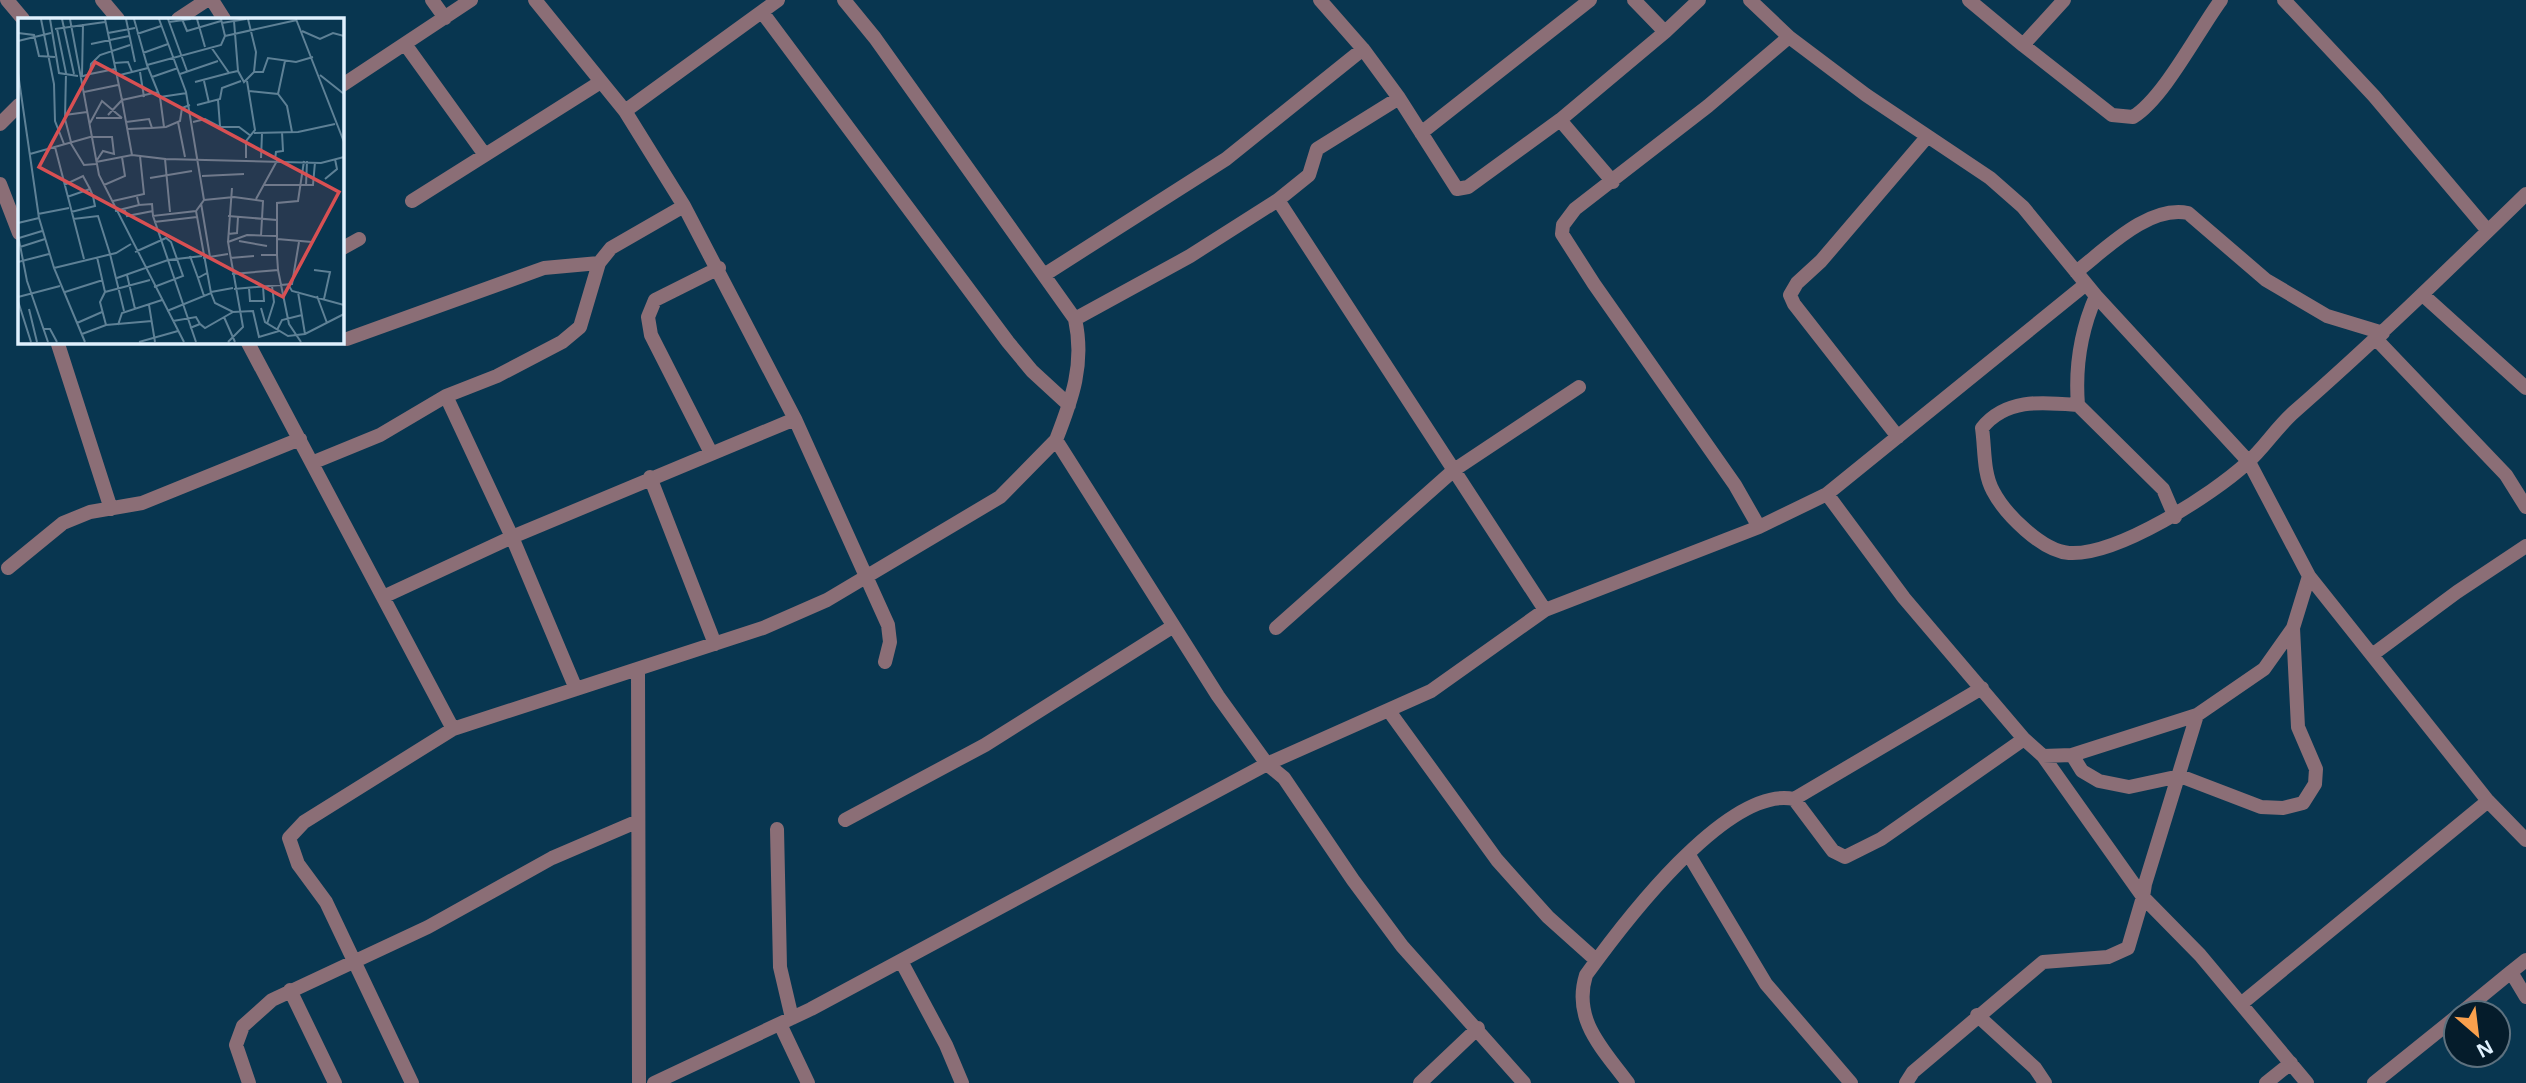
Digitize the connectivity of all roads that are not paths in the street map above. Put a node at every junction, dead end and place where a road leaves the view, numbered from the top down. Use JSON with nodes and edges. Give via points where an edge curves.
{"nodes":[{"id":1,"x":7,"y":0,"type":"edge"},
{"id":2,"x":102,"y":0,"type":"edge"},
{"id":3,"x":207,"y":0,"type":"edge"},
{"id":4,"x":212,"y":0,"type":"edge"},
{"id":5,"x":432,"y":0,"type":"edge"},
{"id":6,"x":471,"y":0,"type":"edge"},
{"id":7,"x":534,"y":0,"type":"edge"},
{"id":8,"x":778,"y":0,"type":"edge"},
{"id":9,"x":844,"y":0,"type":"edge"},
{"id":10,"x":1320,"y":0,"type":"edge"},
{"id":11,"x":1590,"y":0,"type":"edge"},
{"id":12,"x":1634,"y":0,"type":"edge"},
{"id":13,"x":1699,"y":0,"type":"edge"},
{"id":14,"x":1751,"y":0,"type":"edge"},
{"id":15,"x":1969,"y":0,"type":"edge"},
{"id":16,"x":2064,"y":0,"type":"edge"},
{"id":17,"x":2221,"y":0,"type":"edge"},
{"id":18,"x":2284,"y":0,"type":"edge"},
{"id":19,"x":762,"y":12,"type":"junction"},
{"id":20,"x":22,"y":18,"type":"edge"},
{"id":21,"x":117,"y":18,"type":"edge"},
{"id":22,"x":180,"y":18,"type":"edge"},
{"id":23,"x":223,"y":18,"type":"edge"},
{"id":24,"x":445,"y":18,"type":"junction"},
{"id":25,"x":1665,"y":32,"type":"junction"},
{"id":26,"x":1790,"y":37,"type":"junction"},
{"id":27,"x":405,"y":44,"type":"junction"},
{"id":28,"x":2023,"y":46,"type":"junction"},
{"id":29,"x":1363,"y":49,"type":"junction"},
{"id":30,"x":599,"y":83,"type":"junction"},
{"id":31,"x":343,"y":85,"type":"edge"},
{"id":32,"x":1399,"y":98,"type":"junction"},
{"id":33,"x":18,"y":105,"type":"edge"},
{"id":34,"x":625,"y":111,"type":"junction"},
{"id":35,"x":2,"y":116,"type":"edge"},
{"id":36,"x":1560,"y":120,"type":"junction"},
{"id":37,"x":1421,"y":133,"type":"junction"},
{"id":38,"x":1927,"y":137,"type":"junction"},
{"id":39,"x":485,"y":155,"type":"junction"},
{"id":40,"x":1613,"y":182,"type":"junction"},
{"id":41,"x":0,"y":184,"type":"edge"},
{"id":42,"x":2526,"y":194,"type":"edge"},
{"id":43,"x":1278,"y":200,"type":"junction"},
{"id":44,"x":412,"y":201,"type":"dead end"},
{"id":45,"x":684,"y":206,"type":"junction"},
{"id":46,"x":18,"y":230,"type":"edge"},
{"id":47,"x":2488,"y":231,"type":"junction"},
{"id":48,"x":359,"y":239,"type":"dead end"},
{"id":49,"x":343,"y":248,"type":"edge"},
{"id":50,"x":599,"y":263,"type":"junction"},
{"id":51,"x":719,"y":268,"type":"junction"},
{"id":52,"x":2076,"y":272,"type":"junction"},
{"id":53,"x":1044,"y":275,"type":"junction"},
{"id":54,"x":2086,"y":284,"type":"junction"},
{"id":55,"x":2423,"y":295,"type":"junction"},
{"id":56,"x":2096,"y":296,"type":"junction"},
{"id":57,"x":1075,"y":319,"type":"junction"},
{"id":58,"x":2380,"y":337,"type":"junction"},
{"id":59,"x":347,"y":339,"type":"dead end"},
{"id":60,"x":58,"y":343,"type":"edge"},
{"id":61,"x":248,"y":343,"type":"edge"},
{"id":62,"x":1579,"y":387,"type":"dead end"},
{"id":63,"x":2526,"y":388,"type":"edge"},
{"id":64,"x":446,"y":396,"type":"junction"},
{"id":65,"x":1069,"y":405,"type":"junction"},
{"id":66,"x":2078,"y":405,"type":"junction"},
{"id":67,"x":794,"y":419,"type":"junction"},
{"id":68,"x":1898,"y":436,"type":"junction"},
{"id":69,"x":300,"y":439,"type":"junction"},
{"id":70,"x":1056,"y":440,"type":"junction"},
{"id":71,"x":711,"y":453,"type":"junction"},
{"id":72,"x":314,"y":462,"type":"junction"},
{"id":73,"x":2249,"y":462,"type":"junction"},
{"id":74,"x":1454,"y":470,"type":"junction"},
{"id":75,"x":650,"y":477,"type":"junction"},
{"id":76,"x":1827,"y":494,"type":"junction"},
{"id":77,"x":2524,"y":500,"type":"edge"},
{"id":78,"x":111,"y":509,"type":"junction"},
{"id":79,"x":2175,"y":517,"type":"junction"},
{"id":80,"x":1759,"y":527,"type":"junction"},
{"id":81,"x":512,"y":537,"type":"junction"},
{"id":82,"x":2526,"y":546,"type":"edge"},
{"id":83,"x":8,"y":568,"type":"dead end"},
{"id":84,"x":2309,"y":576,"type":"junction"},
{"id":85,"x":863,"y":577,"type":"junction"},
{"id":86,"x":383,"y":597,"type":"junction"},
{"id":87,"x":1545,"y":610,"type":"junction"},
{"id":88,"x":1172,"y":627,"type":"junction"},
{"id":89,"x":1276,"y":628,"type":"dead end"},
{"id":90,"x":2292,"y":628,"type":"junction"},
{"id":91,"x":715,"y":644,"type":"junction"},
{"id":92,"x":2372,"y":655,"type":"junction"},
{"id":93,"x":885,"y":662,"type":"dead end"},
{"id":94,"x":638,"y":670,"type":"junction"},
{"id":95,"x":1982,"y":688,"type":"junction"},
{"id":96,"x":576,"y":689,"type":"junction"},
{"id":97,"x":1389,"y":710,"type":"junction"},
{"id":98,"x":2197,"y":715,"type":"junction"},
{"id":99,"x":453,"y":729,"type":"junction"},
{"id":100,"x":2024,"y":739,"type":"junction"},
{"id":101,"x":2072,"y":755,"type":"junction"},
{"id":102,"x":2043,"y":756,"type":"junction"},
{"id":103,"x":1268,"y":764,"type":"junction"},
{"id":104,"x":2180,"y":775,"type":"junction"},
{"id":105,"x":1794,"y":799,"type":"junction"},
{"id":106,"x":2488,"y":801,"type":"junction"},
{"id":107,"x":845,"y":820,"type":"dead end"},
{"id":108,"x":636,"y":822,"type":"junction"},
{"id":109,"x":777,"y":830,"type":"dead end"},
{"id":110,"x":2526,"y":840,"type":"edge"},
{"id":111,"x":1689,"y":855,"type":"junction"},
{"id":112,"x":2143,"y":897,"type":"junction"},
{"id":113,"x":1597,"y":960,"type":"junction"},
{"id":114,"x":2526,"y":960,"type":"edge"},
{"id":115,"x":901,"y":961,"type":"junction"},
{"id":116,"x":353,"y":963,"type":"junction"},
{"id":117,"x":2511,"y":972,"type":"junction"},
{"id":118,"x":290,"y":990,"type":"junction"},
{"id":119,"x":2526,"y":997,"type":"edge"},
{"id":120,"x":2478,"y":999,"type":"edge"},
{"id":121,"x":2241,"y":1004,"type":"junction"},
{"id":122,"x":1977,"y":1015,"type":"junction"},
{"id":123,"x":786,"y":1021,"type":"junction"},
{"id":124,"x":1478,"y":1028,"type":"junction"},
{"id":125,"x":2442,"y":1028,"type":"edge"},
{"id":126,"x":2291,"y":1063,"type":"junction"},
{"id":127,"x":661,"y":1081,"type":"edge"},
{"id":128,"x":249,"y":1083,"type":"edge"},
{"id":129,"x":335,"y":1083,"type":"edge"},
{"id":130,"x":412,"y":1083,"type":"edge"},
{"id":131,"x":639,"y":1083,"type":"edge"},
{"id":132,"x":808,"y":1083,"type":"edge"},
{"id":133,"x":962,"y":1083,"type":"edge"},
{"id":134,"x":1420,"y":1083,"type":"edge"},
{"id":135,"x":1524,"y":1083,"type":"edge"},
{"id":136,"x":1628,"y":1083,"type":"edge"},
{"id":137,"x":1851,"y":1083,"type":"edge"},
{"id":138,"x":1906,"y":1083,"type":"edge"},
{"id":139,"x":2045,"y":1083,"type":"edge"},
{"id":140,"x":2266,"y":1083,"type":"edge"},
{"id":141,"x":2307,"y":1083,"type":"edge"},
{"id":142,"x":2375,"y":1083,"type":"edge"}],
"edges":[{"from":1,"to":20,"type":"street"},
{"from":2,"to":21,"type":"street"},
{"from":3,"to":22,"type":"street"},
{"from":4,"to":23,"type":"street"},
{"from":5,"to":24,"type":"street"},
{"from":6,"to":24,"type":"street"},
{"from":7,"to":30,"type":"street"},
{"from":8,"to":19,"type":"street"},
{"from":9,"to":53,"type":"street"},
{"from":10,"to":29,"type":"street"},
{"from":11,"to":37,"type":"street"},
{"from":12,"to":25,"type":"street"},
{"from":13,"to":25,"type":"street"},
{"from":14,"to":26,"type":"street"},
{"from":15,"to":28,"type":"street"},
{"from":16,"to":28,"type":"street"},
{"from":17,"to":28,"type":"street","via":[[2166,81],[2133,117],[2112,115]]},
{"from":18,"to":47,"type":"street","via":[[2374,96]]},
{"from":19,"to":34,"type":"street"},
{"from":19,"to":65,"type":"street","via":[[1008,342]]},
{"from":24,"to":27,"type":"street"},
{"from":25,"to":36,"type":"street"},
{"from":26,"to":38,"type":"street"},
{"from":26,"to":40,"type":"street"},
{"from":27,"to":31,"type":"street"},
{"from":27,"to":39,"type":"street"},
{"from":29,"to":32,"type":"street"},
{"from":29,"to":53,"type":"street","via":[[1226,159]]},
{"from":30,"to":34,"type":"street"},
{"from":30,"to":39,"type":"street"},
{"from":32,"to":37,"type":"street"},
{"from":32,"to":43,"type":"street","via":[[1317,149],[1309,175]]},
{"from":33,"to":35,"type":"street"},
{"from":34,"to":45,"type":"street"},
{"from":36,"to":37,"type":"street","via":[[1462,190],[1451,181]]},
{"from":36,"to":40,"type":"street"},
{"from":38,"to":52,"type":"street","via":[[2010,193]]},
{"from":38,"to":68,"type":"street","via":[[1790,295]]},
{"from":39,"to":44,"type":"street"},
{"from":40,"to":80,"type":"street","via":[[1575,209],[1562,234],[1735,485]]},
{"from":41,"to":46,"type":"street"},
{"from":42,"to":47,"type":"street"},
{"from":43,"to":57,"type":"street","via":[[1190,256]]},
{"from":43,"to":74,"type":"street"},
{"from":45,"to":50,"type":"street","via":[[611,248]]},
{"from":45,"to":51,"type":"street"},
{"from":47,"to":55,"type":"street"},
{"from":48,"to":49,"type":"street"},
{"from":50,"to":59,"type":"street","via":[[544,268]]},
{"from":50,"to":64,"type":"street","via":[[580,327],[535,357]]},
{"from":51,"to":67,"type":"street"},
{"from":51,"to":71,"type":"street","via":[[654,300],[648,317],[651,335]]},
{"from":52,"to":54,"type":"street"},
{"from":52,"to":58,"type":"street","via":[[2160,214],[2177,211],[2189,214],[2276,286],[2328,316]]},
{"from":53,"to":57,"type":"street"},
{"from":54,"to":56,"type":"street"},
{"from":54,"to":68,"type":"street"},
{"from":55,"to":58,"type":"street"},
{"from":55,"to":63,"type":"street"},
{"from":56,"to":66,"type":"street","via":[[2083,325],[2076,379]]},
{"from":56,"to":73,"type":"street"},
{"from":57,"to":65,"type":"street","via":[[1081,353]]},
{"from":58,"to":73,"type":"street","via":[[2292,414]]},
{"from":58,"to":77,"type":"street"},
{"from":60,"to":78,"type":"street"},
{"from":61,"to":69,"type":"street"},
{"from":62,"to":74,"type":"street"},
{"from":64,"to":72,"type":"street","via":[[380,435]]},
{"from":64,"to":81,"type":"street"},
{"from":65,"to":70,"type":"street"},
{"from":66,"to":79,"type":"street","via":[[2163,489]]},
{"from":66,"to":79,"type":"street","via":[[2009,406],[1993,414],[1982,428],[1993,491],[2026,531],[2069,553],[2094,550]]},
{"from":67,"to":71,"type":"street"},
{"from":67,"to":85,"type":"street"},
{"from":68,"to":76,"type":"street"},
{"from":69,"to":72,"type":"street"},
{"from":69,"to":78,"type":"street","via":[[188,486]]},
{"from":70,"to":85,"type":"street","via":[[1010,490]]},
{"from":70,"to":88,"type":"street"},
{"from":71,"to":75,"type":"street"},
{"from":72,"to":86,"type":"street"},
{"from":73,"to":79,"type":"street"},
{"from":73,"to":84,"type":"street"},
{"from":74,"to":87,"type":"street"},
{"from":74,"to":89,"type":"street"},
{"from":75,"to":81,"type":"street"},
{"from":75,"to":91,"type":"street"},
{"from":76,"to":80,"type":"street"},
{"from":76,"to":95,"type":"street","via":[[1904,598]]},
{"from":78,"to":83,"type":"street","via":[[63,523]]},
{"from":80,"to":87,"type":"street"},
{"from":81,"to":86,"type":"street"},
{"from":81,"to":96,"type":"street"},
{"from":82,"to":92,"type":"street"},
{"from":84,"to":90,"type":"street"},
{"from":84,"to":92,"type":"street"},
{"from":85,"to":91,"type":"street","via":[[827,600]]},
{"from":85,"to":93,"type":"street","via":[[888,625]]},
{"from":86,"to":99,"type":"street"},
{"from":87,"to":97,"type":"street","via":[[1431,691]]},
{"from":88,"to":103,"type":"street"},
{"from":88,"to":107,"type":"street","via":[[985,744]]},
{"from":90,"to":98,"type":"street","via":[[2264,668]]},
{"from":90,"to":104,"type":"street","via":[[2298,727],[2316,769],[2309,798],[2295,806],[2262,807]]},
{"from":91,"to":94,"type":"street"},
{"from":92,"to":106,"type":"street"},
{"from":94,"to":96,"type":"street"},
{"from":94,"to":108,"type":"street"},
{"from":95,"to":100,"type":"street"},
{"from":95,"to":105,"type":"street"},
{"from":96,"to":99,"type":"street"},
{"from":97,"to":103,"type":"street"},
{"from":97,"to":113,"type":"street","via":[[1497,860],[1548,917]]},
{"from":98,"to":101,"type":"street"},
{"from":98,"to":104,"type":"street"},
{"from":99,"to":116,"type":"street","via":[[304,822],[289,838],[298,864],[326,902]]},
{"from":100,"to":102,"type":"street"},
{"from":100,"to":105,"type":"street","via":[[1881,839],[1845,857],[1833,851]]},
{"from":101,"to":102,"type":"street"},
{"from":101,"to":104,"type":"street","via":[[2082,771],[2099,781],[2129,787]]},
{"from":102,"to":112,"type":"street"},
{"from":103,"to":115,"type":"street"},
{"from":103,"to":124,"type":"street","via":[[1284,778],[1402,946]]},
{"from":104,"to":112,"type":"street"},
{"from":105,"to":111,"type":"street","via":[[1783,796],[1751,804]]},
{"from":106,"to":110,"type":"street"},
{"from":106,"to":121,"type":"street"},
{"from":108,"to":116,"type":"street","via":[[552,858],[473,904]]},
{"from":108,"to":131,"type":"street"},
{"from":109,"to":123,"type":"street","via":[[779,967]]},
{"from":111,"to":113,"type":"street","via":[[1671,869]]},
{"from":111,"to":137,"type":"street","via":[[1766,984]]},
{"from":112,"to":121,"type":"street"},
{"from":112,"to":122,"type":"street","via":[[2129,948],[2108,957],[2043,962]]},
{"from":113,"to":136,"type":"street","via":[[1582,988],[1584,1019]]},
{"from":114,"to":117,"type":"street"},
{"from":115,"to":123,"type":"street"},
{"from":115,"to":133,"type":"street"},
{"from":116,"to":118,"type":"street"},
{"from":116,"to":130,"type":"street"},
{"from":117,"to":119,"type":"street"},
{"from":117,"to":120,"type":"street"},
{"from":118,"to":128,"type":"street","via":[[243,1026],[236,1045]]},
{"from":118,"to":129,"type":"street"},
{"from":121,"to":126,"type":"street"},
{"from":122,"to":138,"type":"street"},
{"from":122,"to":139,"type":"street","via":[[2035,1068]]},
{"from":123,"to":127,"type":"street"},
{"from":123,"to":132,"type":"street"},
{"from":124,"to":134,"type":"street"},
{"from":124,"to":135,"type":"street"},
{"from":125,"to":142,"type":"street"},
{"from":126,"to":140,"type":"street"},
{"from":126,"to":141,"type":"street"}]}
